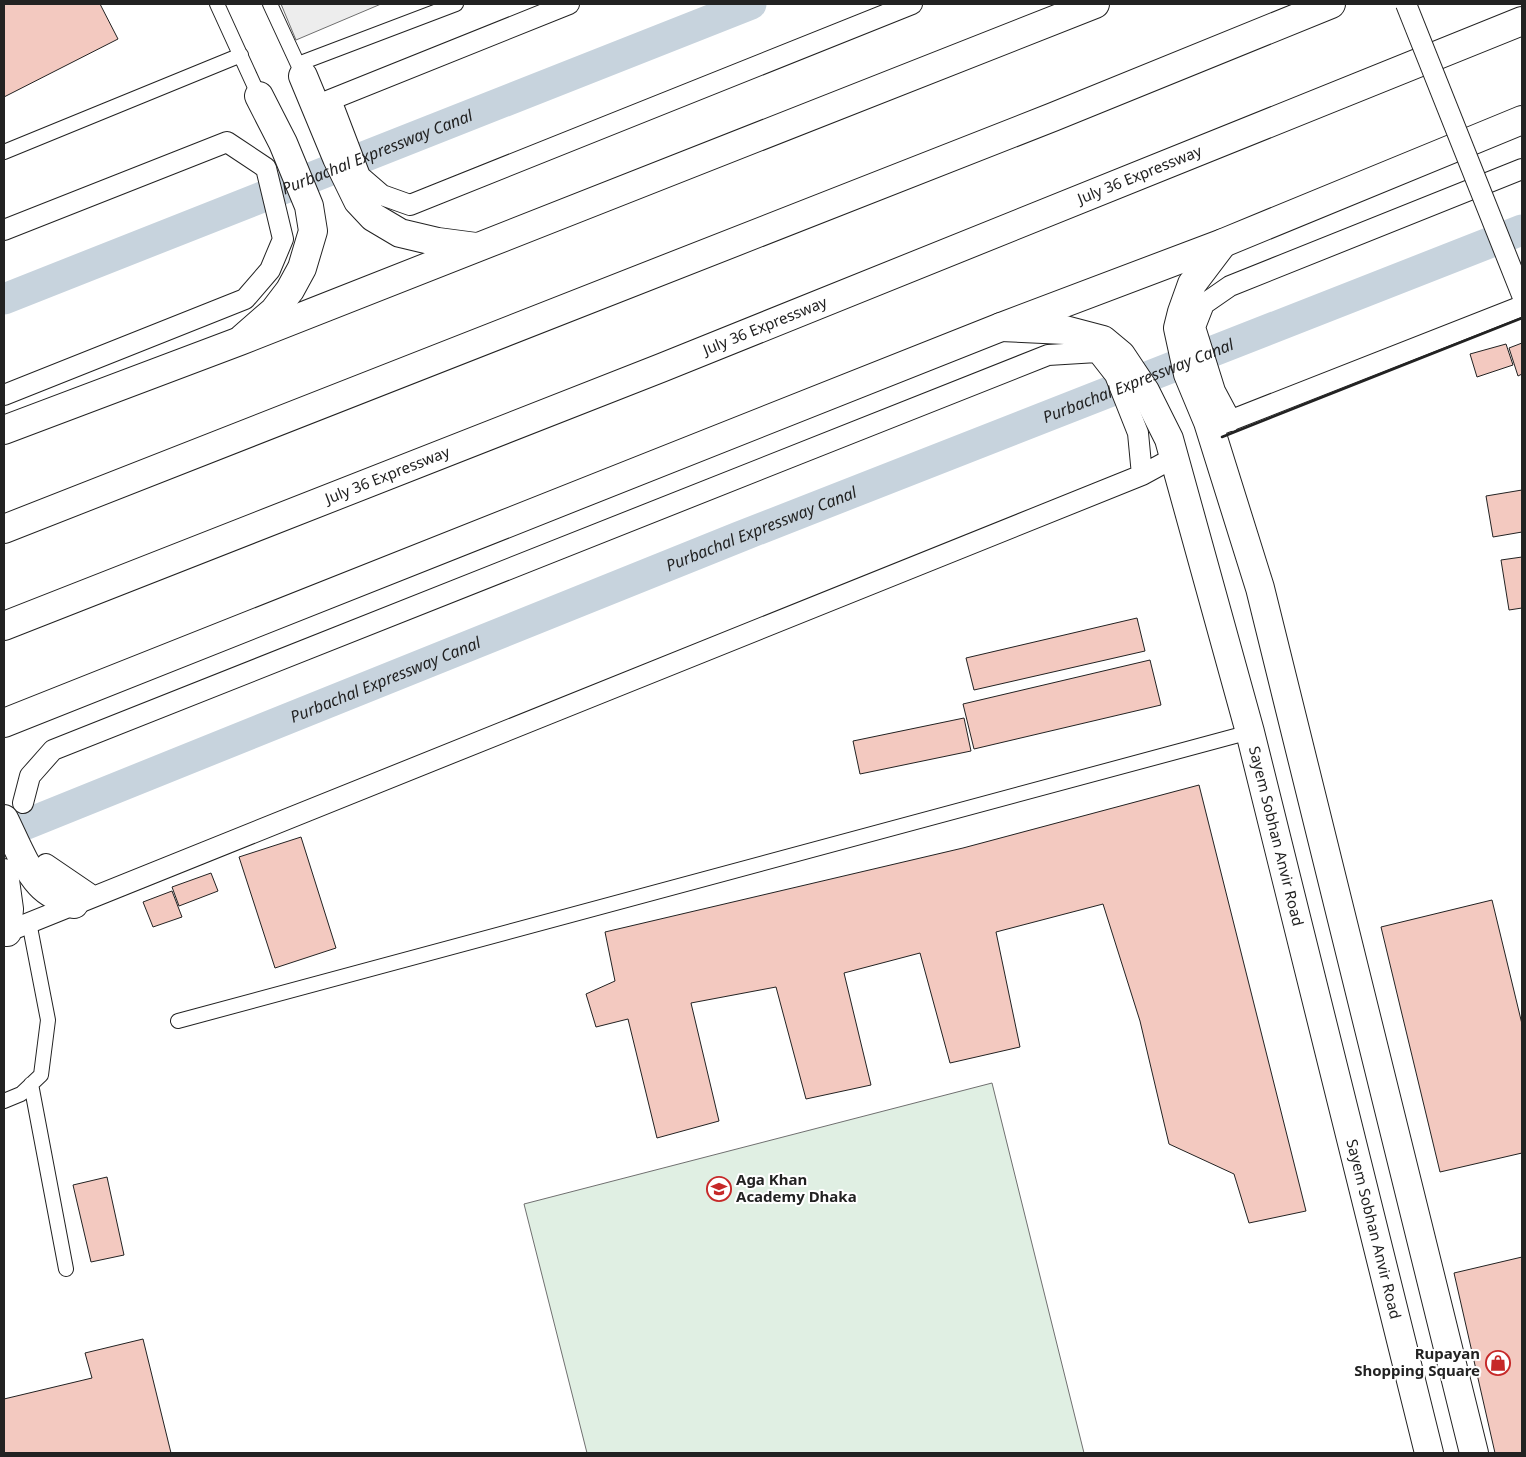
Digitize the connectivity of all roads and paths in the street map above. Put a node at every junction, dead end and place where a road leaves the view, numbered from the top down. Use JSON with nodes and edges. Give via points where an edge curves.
{"nodes":[{"id":1,"x":217,"y":4,"type":"edge"},
{"id":2,"x":270,"y":4,"type":"edge"},
{"id":3,"x":456,"y":4,"type":"edge"},
{"id":4,"x":569,"y":4,"type":"edge"},
{"id":5,"x":912,"y":4,"type":"edge"},
{"id":6,"x":1095,"y":4,"type":"edge"},
{"id":7,"x":1331,"y":4,"type":"edge"},
{"id":8,"x":1406,"y":4,"type":"edge"},
{"id":9,"x":1522,"y":21,"type":"edge"},
{"id":10,"x":240,"y":55,"type":"junction"},
{"id":11,"x":300,"y":70,"type":"junction"},
{"id":12,"x":259,"y":96,"type":"joint"},
{"id":13,"x":323,"y":103,"type":"junction"},
{"id":14,"x":1522,"y":120,"type":"edge"},
{"id":15,"x":4,"y":152,"type":"edge"},
{"id":16,"x":1522,"y":168,"type":"edge"},
{"id":17,"x":4,"y":230,"type":"edge"},
{"id":18,"x":1223,"y":243,"type":"junction"},
{"id":19,"x":476,"y":247,"type":"junction"},
{"id":20,"x":1522,"y":295,"type":"edge"},
{"id":21,"x":1522,"y":302,"type":"edge"},
{"id":22,"x":1522,"y":306,"type":"edge"},
{"id":23,"x":1001,"y":327,"type":"junction"},
{"id":24,"x":1186,"y":328,"type":"junction"},
{"id":25,"x":1462,"y":330,"type":"junction"},
{"id":26,"x":240,"y":341,"type":"junction"},
{"id":27,"x":1109,"y":353,"type":"junction"},
{"id":28,"x":4,"y":394,"type":"edge"},
{"id":29,"x":1216,"y":424,"type":"junction"},
{"id":30,"x":4,"y":430,"type":"edge"},
{"id":31,"x":1172,"y":448,"type":"junction"},
{"id":32,"x":1142,"y":475,"type":"junction"},
{"id":33,"x":4,"y":528,"type":"edge"},
{"id":34,"x":4,"y":626,"type":"edge"},
{"id":35,"x":14,"y":719,"type":"edge"},
{"id":36,"x":1250,"y":732,"type":"junction"},
{"id":37,"x":4,"y":736,"type":"edge"},
{"id":38,"x":13,"y":811,"type":"edge"},
{"id":39,"x":46,"y":864,"type":"dead end"},
{"id":40,"x":4,"y":873,"type":"edge"},
{"id":41,"x":74,"y":899,"type":"junction"},
{"id":42,"x":12,"y":924,"type":"edge"},
{"id":43,"x":178,"y":1021,"type":"dead end"},
{"id":44,"x":31,"y":1084,"type":"junction"},
{"id":45,"x":4,"y":1101,"type":"edge"},
{"id":46,"x":66,"y":1270,"type":"dead end"},
{"id":47,"x":1428,"y":1453,"type":"edge"},
{"id":48,"x":1474,"y":1453,"type":"edge"}],
"edges":[{"from":1,"to":10,"type":"lane"},
{"from":2,"to":11,"type":"lane"},
{"from":3,"to":11,"type":"lane"},
{"from":4,"to":13,"type":"street"},
{"from":5,"to":13,"type":"street","via":[[410,205],[382,195],[360,176]]},
{"from":6,"to":19,"type":"main road"},
{"from":7,"to":33,"type":"main road","via":[[1053,117]]},
{"from":8,"to":20,"type":"street","bridge":true},
{"from":9,"to":34,"type":"main road","name":"July 36 Expressway","via":[[661,368]]},
{"from":10,"to":12,"type":"lane"},
{"from":10,"to":15,"type":"lane"},
{"from":11,"to":13,"type":"main road"},
{"from":12,"to":26,"type":"main road","via":[[309,206],[313,231],[302,268],[290,290],[274,311]]},
{"from":13,"to":19,"type":"main road","via":[[337,158],[358,201],[373,217],[400,233]]},
{"from":14,"to":18,"type":"main road"},
{"from":16,"to":24,"type":"street","via":[[1230,286],[1204,304]]},
{"from":17,"to":28,"type":"street","via":[[227,142],[266,168],[283,239],[270,270],[245,299]]},
{"from":18,"to":23,"type":"main road"},
{"from":18,"to":24,"type":"main road","via":[[1192,284],[1182,312]]},
{"from":19,"to":26,"type":"main road"},
{"from":21,"to":25,"type":"street"},
{"from":22,"to":25,"type":"street"},
{"from":23,"to":27,"type":"main road","name":"Sayem Sobhan Anvir Road","via":[[1065,330],[1103,340]]},
{"from":23,"to":35,"type":"main road"},
{"from":24,"to":29,"type":"street","via":[[1215,391]]},
{"from":24,"to":29,"type":"main road","via":[[1188,374]]},
{"from":25,"to":29,"type":"street"},
{"from":26,"to":30,"type":"main road"},
{"from":27,"to":31,"type":"main road","name":"Sayem Sobhan Anvir Road","via":[[1145,391]]},
{"from":27,"to":32,"type":"street","via":[[1138,433]]},
{"from":27,"to":38,"type":"street","via":[[1048,355],[54,750],[30,776]]},
{"from":29,"to":48,"type":"main road","via":[[1260,588]]},
{"from":31,"to":32,"type":"street"},
{"from":31,"to":36,"type":"main road","name":"Sayem Sobhan Anvir Road"},
{"from":32,"to":41,"type":"street"},
{"from":35,"to":37,"type":"main road"},
{"from":36,"to":43,"type":"lane"},
{"from":36,"to":47,"type":"main road","name":"Sayem Sobhan Anvir Road"},
{"from":38,"to":41,"type":"main road","via":[[27,864],[40,884]]},
{"from":39,"to":41,"type":"street"},
{"from":40,"to":42,"type":"main road"},
{"from":41,"to":42,"type":"street"},
{"from":42,"to":44,"type":"lane","via":[[48,1020],[41,1075]]},
{"from":44,"to":45,"type":"lane","via":[[20,1094]]},
{"from":44,"to":46,"type":"lane"}]}
